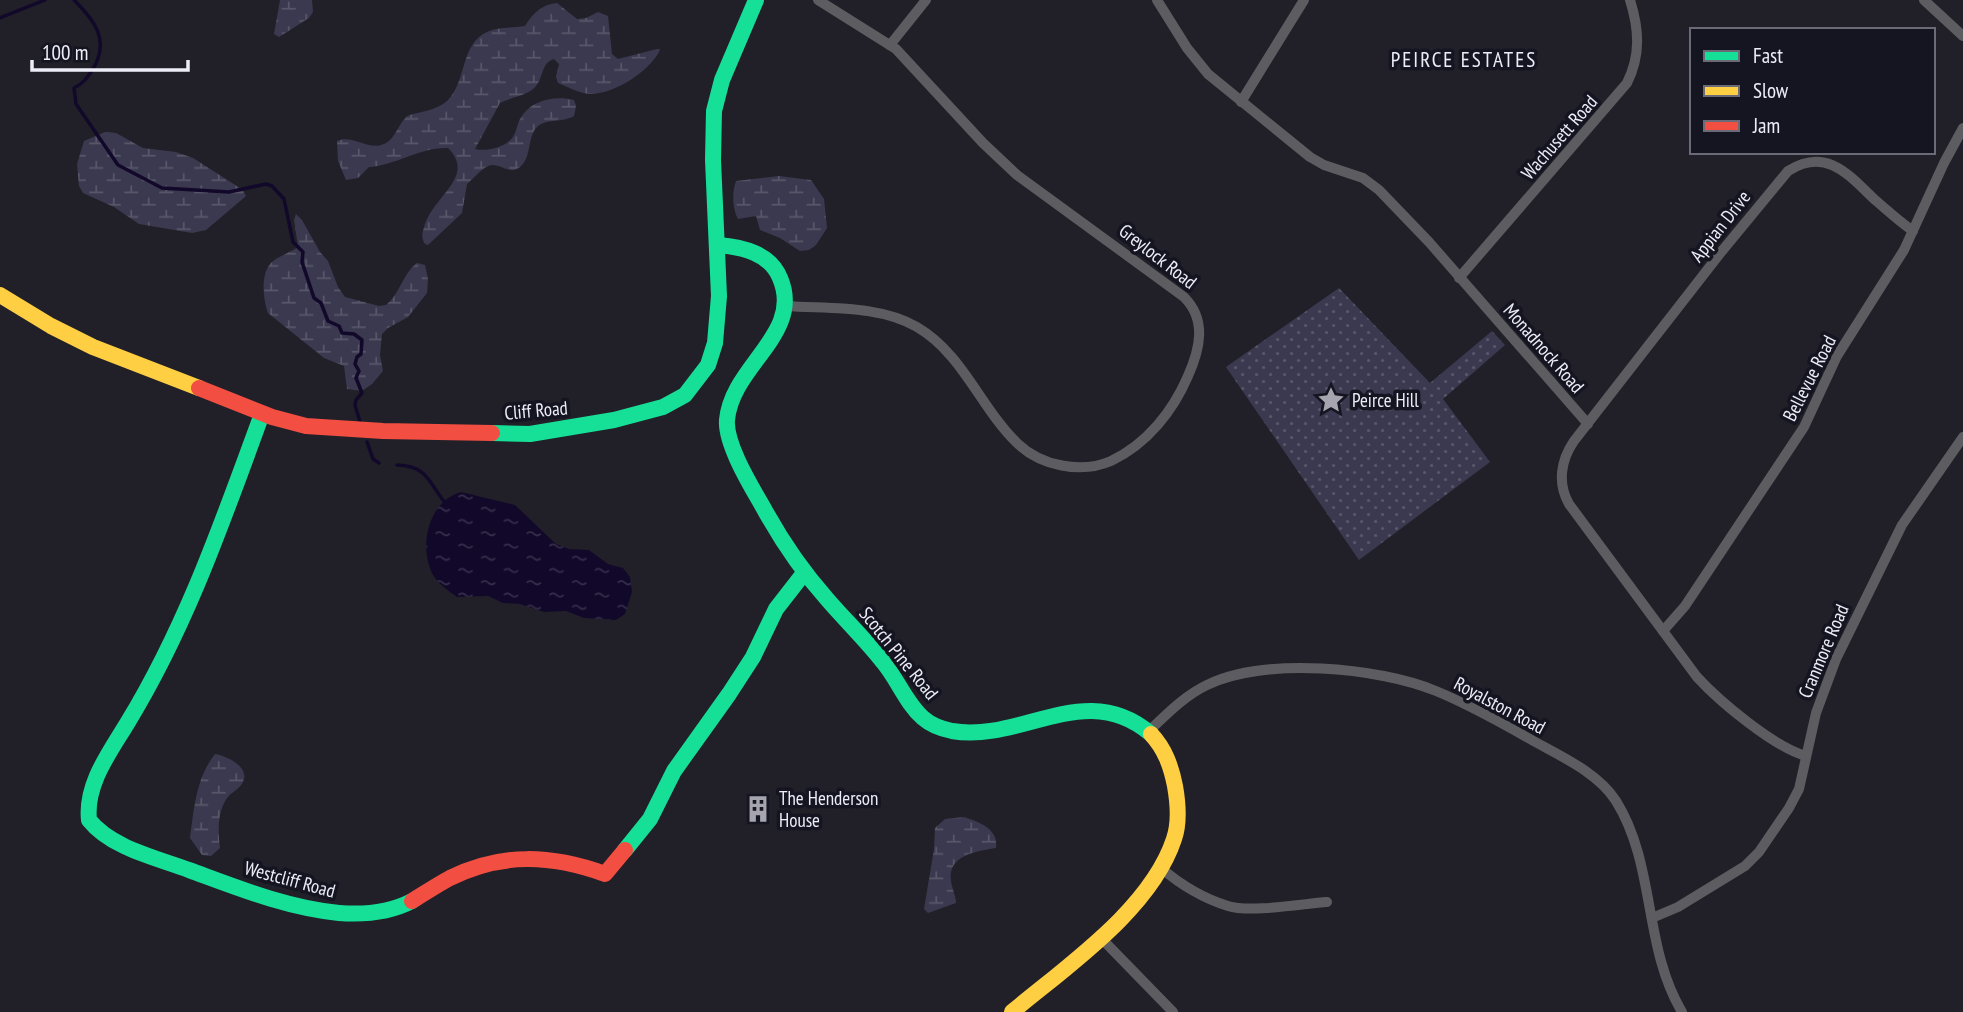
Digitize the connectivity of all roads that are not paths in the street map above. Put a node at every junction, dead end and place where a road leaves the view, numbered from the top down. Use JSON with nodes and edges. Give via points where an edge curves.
{"nodes":[{"id":1,"x":756,"y":0,"type":"edge"},
{"id":2,"x":818,"y":0,"type":"edge"},
{"id":3,"x":926,"y":0,"type":"edge"},
{"id":4,"x":1157,"y":0,"type":"edge"},
{"id":5,"x":1304,"y":0,"type":"edge"},
{"id":6,"x":1630,"y":0,"type":"edge"},
{"id":7,"x":1924,"y":0,"type":"edge"},
{"id":8,"x":1963,"y":36,"type":"edge"},
{"id":9,"x":890,"y":45,"type":"junction"},
{"id":10,"x":1241,"y":102,"type":"junction"},
{"id":11,"x":1963,"y":128,"type":"edge"},
{"id":12,"x":1913,"y":231,"type":"junction"},
{"id":13,"x":718,"y":245,"type":"junction"},
{"id":14,"x":1459,"y":278,"type":"junction"},
{"id":15,"x":0,"y":295,"type":"edge"},
{"id":16,"x":787,"y":306,"type":"junction"},
{"id":17,"x":262,"y":414,"type":"junction"},
{"id":18,"x":1588,"y":424,"type":"junction"},
{"id":19,"x":1963,"y":437,"type":"edge"},
{"id":20,"x":804,"y":573,"type":"junction"},
{"id":21,"x":1663,"y":631,"type":"junction"},
{"id":22,"x":1149,"y":731,"type":"junction"},
{"id":23,"x":1806,"y":756,"type":"junction"},
{"id":24,"x":1161,"y":869,"type":"junction"},
{"id":25,"x":1327,"y":902,"type":"dead end"},
{"id":26,"x":1652,"y":918,"type":"junction"},
{"id":27,"x":1100,"y":937,"type":"junction"},
{"id":28,"x":1012,"y":1012,"type":"edge"},
{"id":29,"x":1173,"y":1012,"type":"edge"},
{"id":30,"x":1682,"y":1012,"type":"edge"}],
"edges":[{"from":1,"to":13,"type":"street","name":"Cliff Road","via":[[715,105]]},
{"from":2,"to":9,"type":"street","name":"Greylock Road"},
{"from":3,"to":9,"type":"street"},
{"from":4,"to":10,"type":"street","name":"Monadnock Road","via":[[1200,65]]},
{"from":5,"to":10,"type":"street"},
{"from":6,"to":14,"type":"street","name":"Wachusett Road","via":[[1638,42],[1627,83]]},
{"from":7,"to":8,"type":"street"},
{"from":9,"to":16,"type":"street","name":"Greylock Road","via":[[1017,175],[1187,300],[1199,325],[1195,361],[1167,414],[1135,446],[1099,465],[1064,466],[1043,460],[1016,443],[952,357],[918,328],[873,312]]},
{"from":10,"to":14,"type":"street","name":"Monadnock Road","via":[[1315,160],[1371,183]]},
{"from":11,"to":12,"type":"street","name":"Bellevue Road"},
{"from":12,"to":18,"type":"street","name":"Appian Drive","via":[[1836,166],[1814,162],[1792,168]]},
{"from":12,"to":21,"type":"street","name":"Bellevue Road","via":[[1837,356],[1800,434],[1685,606]]},
{"from":13,"to":16,"type":"street","via":[[748,250],[767,260],[783,282]]},
{"from":13,"to":17,"type":"street","name":"Cliff Road","via":[[719,306],[713,351],[690,390],[663,407],[556,431],[520,434],[333,429]]},
{"from":14,"to":18,"type":"street","name":"Monadnock Road"},
{"from":15,"to":17,"type":"street","name":"Cliff Road","via":[[83,343]]},
{"from":16,"to":20,"type":"street","name":"Scotch Pine Road","via":[[779,329],[734,391],[727,420],[733,446],[769,521]]},
{"from":17,"to":20,"type":"street","name":"Westcliff Road","via":[[173,640],[91,789],[89,819],[108,837],[138,851],[284,902],[331,913],[361,915],[390,910],[479,864],[510,857],[579,864],[605,874],[650,819],[674,771],[729,694],[776,609]]},
{"from":18,"to":21,"type":"street","via":[[1565,458],[1564,496]]},
{"from":19,"to":23,"type":"street","name":"Cranmore Road","via":[[1906,518],[1878,571],[1824,685]]},
{"from":20,"to":22,"type":"street","name":"Scotch Pine Road","via":[[887,668],[925,720],[935,726],[978,731],[1059,713],[1102,710]]},
{"from":21,"to":23,"type":"street","via":[[1711,692],[1777,743]]},
{"from":22,"to":24,"type":"street","name":"Scotch Pine Road","via":[[1167,754],[1175,785],[1175,838]]},
{"from":22,"to":26,"type":"street","name":"Royalston Road","via":[[1177,704],[1207,685],[1242,673],[1314,668],[1358,672],[1435,690],[1535,742],[1609,792],[1632,831]]},
{"from":23,"to":26,"type":"street","name":"Cranmore Road","via":[[1797,795],[1749,863]]},
{"from":24,"to":25,"type":"street","via":[[1189,890],[1230,907]]},
{"from":24,"to":27,"type":"street","name":"Scotch Pine Road"},
{"from":26,"to":30,"type":"street","name":"Royalston Road","via":[[1667,980]]},
{"from":27,"to":28,"type":"street","name":"Scotch Pine Road"},
{"from":27,"to":29,"type":"street"}]}
